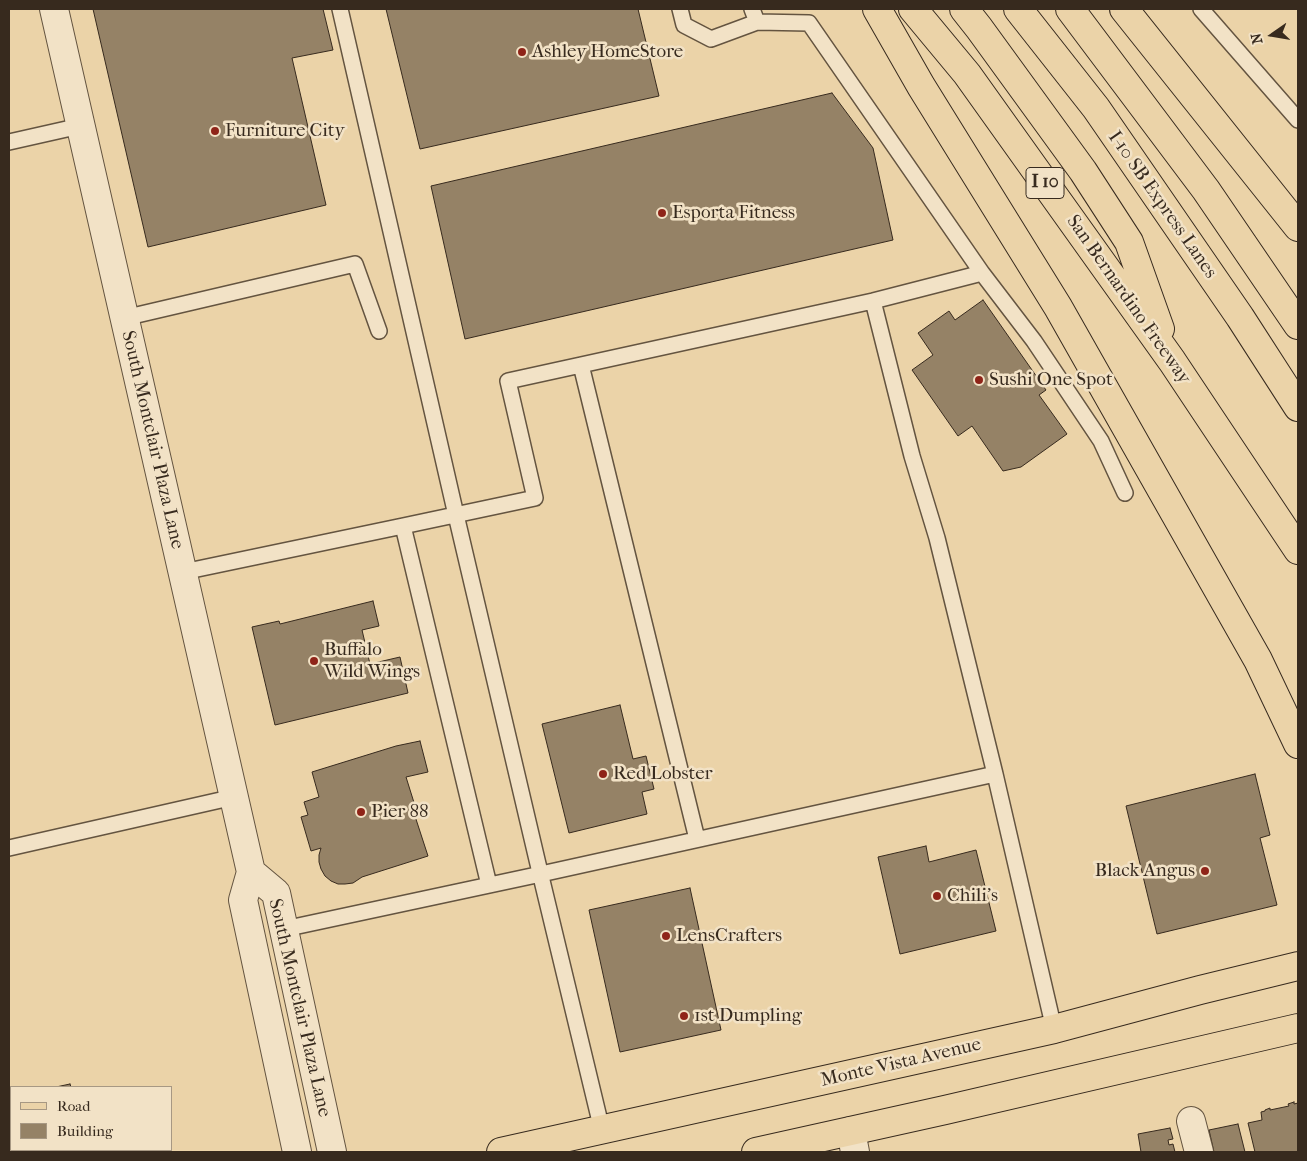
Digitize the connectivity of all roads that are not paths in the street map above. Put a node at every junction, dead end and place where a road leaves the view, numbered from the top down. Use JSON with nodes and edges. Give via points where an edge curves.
{"nodes":[{"id":1,"x":54,"y":9,"type":"edge"},
{"id":2,"x":340,"y":9,"type":"edge"},
{"id":3,"x":680,"y":9,"type":"edge"},
{"id":4,"x":877,"y":9,"type":"edge"},
{"id":5,"x":913,"y":9,"type":"edge"},
{"id":6,"x":964,"y":9,"type":"edge"},
{"id":7,"x":1018,"y":9,"type":"edge"},
{"id":8,"x":1070,"y":9,"type":"edge"},
{"id":9,"x":1124,"y":9,"type":"edge"},
{"id":10,"x":1202,"y":9,"type":"edge"},
{"id":11,"x":754,"y":16,"type":"edge"},
{"id":12,"x":1298,"y":120,"type":"edge"},
{"id":13,"x":80,"y":126,"type":"junction"},
{"id":14,"x":9,"y":142,"type":"edge"},
{"id":15,"x":1298,"y":227,"type":"edge"},
{"id":16,"x":982,"y":273,"type":"junction"},
{"id":17,"x":873,"y":301,"type":"junction"},
{"id":18,"x":124,"y":318,"type":"junction"},
{"id":19,"x":1298,"y":325,"type":"edge"},
{"id":20,"x":379,"y":331,"type":"dead end"},
{"id":21,"x":1172,"y":360,"type":"junction"},
{"id":22,"x":581,"y":365,"type":"junction"},
{"id":23,"x":1298,"y":407,"type":"edge"},
{"id":24,"x":1125,"y":493,"type":"dead end"},
{"id":25,"x":456,"y":515,"type":"junction"},
{"id":26,"x":403,"y":526,"type":"junction"},
{"id":27,"x":1298,"y":550,"type":"edge"},
{"id":28,"x":182,"y":572,"type":"junction"},
{"id":29,"x":1298,"y":744,"type":"edge"},
{"id":30,"x":995,"y":774,"type":"junction"},
{"id":31,"x":234,"y":797,"type":"junction"},
{"id":32,"x":697,"y":840,"type":"junction"},
{"id":33,"x":9,"y":848,"type":"edge"},
{"id":34,"x":252,"y":872,"type":"junction"},
{"id":35,"x":541,"y":874,"type":"junction"},
{"id":36,"x":488,"y":885,"type":"junction"},
{"id":37,"x":284,"y":929,"type":"junction"},
{"id":38,"x":1298,"y":966,"type":"edge"},
{"id":39,"x":1298,"y":1028,"type":"edge"},
{"id":40,"x":1054,"y":1029,"type":"junction"},
{"id":41,"x":1192,"y":1120,"type":"dead end"},
{"id":42,"x":602,"y":1130,"type":"junction"},
{"id":43,"x":853,"y":1142,"type":"edge"},
{"id":44,"x":297,"y":1152,"type":"edge"},
{"id":45,"x":332,"y":1152,"type":"edge"},
{"id":46,"x":501,"y":1152,"type":"edge"},
{"id":47,"x":756,"y":1152,"type":"edge"},
{"id":48,"x":1199,"y":1152,"type":"edge"}],
"edges":[{"from":1,"to":13,"type":"street","name":"South Montclair Plaza Lane"},
{"from":2,"to":25,"type":"lane"},
{"from":3,"to":11,"type":"lane","via":[[684,25],[711,39]]},
{"from":4,"to":29,"type":"main road","via":[[1058,307],[1258,660]]},
{"from":5,"to":21,"type":"main road","name":"San Bernardino Freeway","number":"I 10","via":[[967,74]]},
{"from":6,"to":21,"type":"main road","via":[[1083,171],[1130,242]]},
{"from":7,"to":23,"type":"main road","name":"I-10 SB Express Lanes","via":[[1096,108]]},
{"from":8,"to":19,"type":"main road","via":[[1206,190]]},
{"from":9,"to":15,"type":"main road"},
{"from":10,"to":12,"type":"lane"},
{"from":11,"to":16,"type":"lane","via":[[808,23]]},
{"from":13,"to":14,"type":"lane"},
{"from":13,"to":18,"type":"street","name":"South Montclair Plaza Lane"},
{"from":16,"to":17,"type":"lane"},
{"from":16,"to":24,"type":"lane","via":[[1034,341],[1101,441]]},
{"from":17,"to":22,"type":"lane"},
{"from":17,"to":30,"type":"lane","via":[[912,456],[937,538]]},
{"from":18,"to":20,"type":"lane","via":[[355,264]]},
{"from":18,"to":28,"type":"street","name":"South Montclair Plaza Lane"},
{"from":21,"to":27,"type":"main road","name":"San Bernardino Freeway","number":"I 10"},
{"from":22,"to":25,"type":"lane","via":[[508,381],[535,498]]},
{"from":22,"to":32,"type":"lane"},
{"from":25,"to":26,"type":"lane"},
{"from":25,"to":35,"type":"lane"},
{"from":26,"to":28,"type":"lane"},
{"from":26,"to":36,"type":"lane"},
{"from":28,"to":31,"type":"street","name":"South Montclair Plaza Lane"},
{"from":30,"to":32,"type":"lane"},
{"from":30,"to":40,"type":"lane"},
{"from":31,"to":33,"type":"lane"},
{"from":31,"to":34,"type":"street","name":"South Montclair Plaza Lane"},
{"from":32,"to":35,"type":"lane"},
{"from":34,"to":37,"type":"street","name":"South Montclair Plaza Lane","via":[[276,893]]},
{"from":34,"to":44,"type":"street","name":"South Montclair Plaza Lane","via":[[243,900]]},
{"from":35,"to":36,"type":"lane"},
{"from":35,"to":42,"type":"lane"},
{"from":36,"to":37,"type":"lane"},
{"from":37,"to":45,"type":"street","name":"South Montclair Plaza Lane"},
{"from":38,"to":40,"type":"main road","name":"Monte Vista Avenue"},
{"from":39,"to":43,"type":"main road"},
{"from":40,"to":42,"type":"main road","name":"Monte Vista Avenue"},
{"from":41,"to":48,"type":"street"},
{"from":42,"to":46,"type":"main road","name":"Monte Vista Avenue"},
{"from":43,"to":47,"type":"main road"}]}
